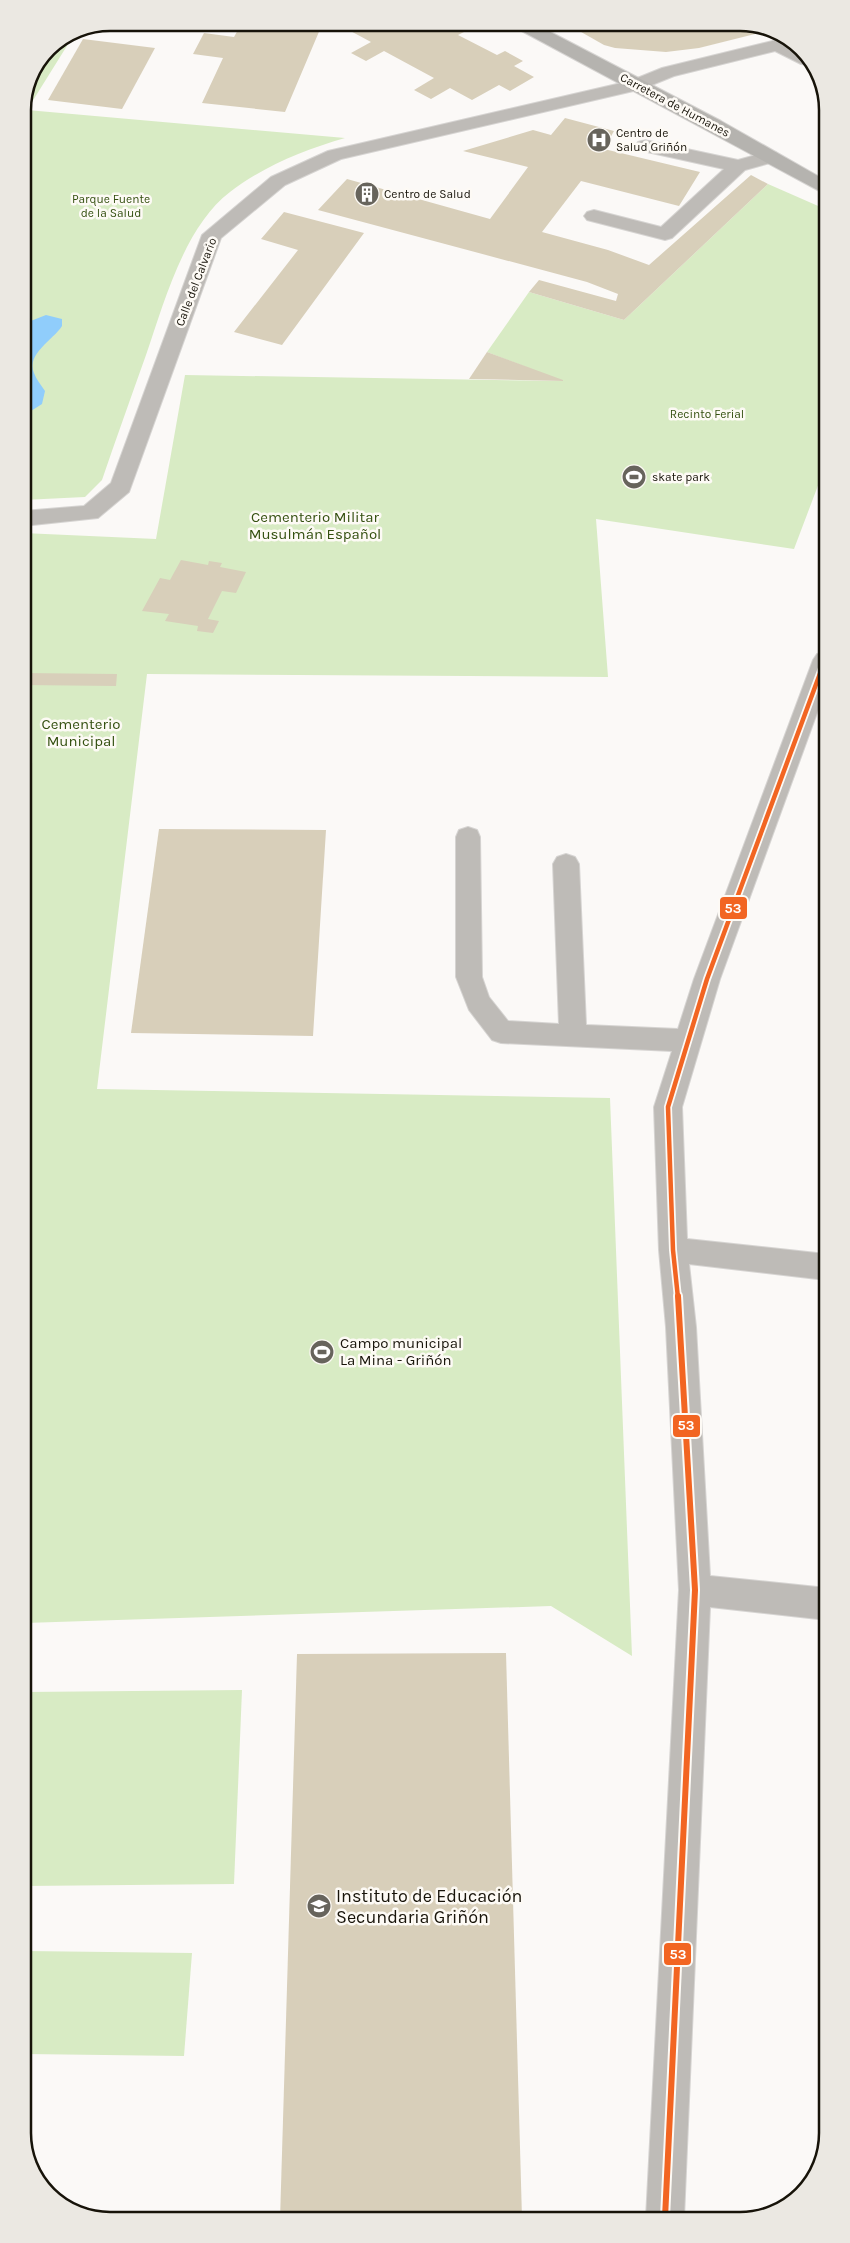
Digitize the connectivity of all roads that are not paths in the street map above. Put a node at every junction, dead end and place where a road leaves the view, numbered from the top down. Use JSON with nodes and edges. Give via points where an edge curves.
{"nodes":[{"id":1,"x":535,"y":31,"type":"edge"},
{"id":2,"x":782,"y":44,"type":"edge"},
{"id":3,"x":636,"y":85,"type":"junction"},
{"id":4,"x":645,"y":146,"type":"dead end"},
{"id":5,"x":770,"y":158,"type":"junction"},
{"id":6,"x":738,"y":166,"type":"junction"},
{"id":7,"x":819,"y":185,"type":"edge"},
{"id":8,"x":594,"y":216,"type":"dead end"},
{"id":9,"x":31,"y":517,"type":"edge"},
{"id":10,"x":819,"y":676,"type":"edge"},
{"id":11,"x":468,"y":837,"type":"dead end"},
{"id":12,"x":566,"y":864,"type":"dead end"},
{"id":13,"x":573,"y":1035,"type":"junction"},
{"id":14,"x":689,"y":1041,"type":"junction"},
{"id":15,"x":673,"y":1250,"type":"junction"},
{"id":16,"x":819,"y":1266,"type":"edge"},
{"id":17,"x":695,"y":1590,"type":"junction"},
{"id":18,"x":819,"y":1603,"type":"edge"},
{"id":19,"x":665,"y":2212,"type":"edge"}],
"edges":[{"from":1,"to":3,"type":"main road","name":"Carretera de Humanes"},
{"from":2,"to":3,"type":"street","name":"Calle del Calvario","via":[[668,72]]},
{"from":3,"to":5,"type":"main road","name":"Carretera de Humanes"},
{"from":3,"to":9,"type":"street","name":"Calle del Calvario","via":[[335,155],[278,181],[212,235],[121,488],[90,513]]},
{"from":4,"to":6,"type":"street"},
{"from":5,"to":6,"type":"street"},
{"from":5,"to":7,"type":"main road","name":"Carretera de Humanes"},
{"from":6,"to":8,"type":"street","via":[[665,234]]},
{"from":10,"to":14,"type":"street","via":[[707,979]]},
{"from":11,"to":13,"type":"street","via":[[469,977],[478,1002],[500,1032]]},
{"from":12,"to":13,"type":"street"},
{"from":13,"to":14,"type":"street"},
{"from":14,"to":15,"type":"street","via":[[668,1107]]},
{"from":15,"to":16,"type":"street"},
{"from":15,"to":17,"type":"street","via":[[681,1327]]},
{"from":17,"to":18,"type":"street"},
{"from":17,"to":19,"type":"street"}]}
